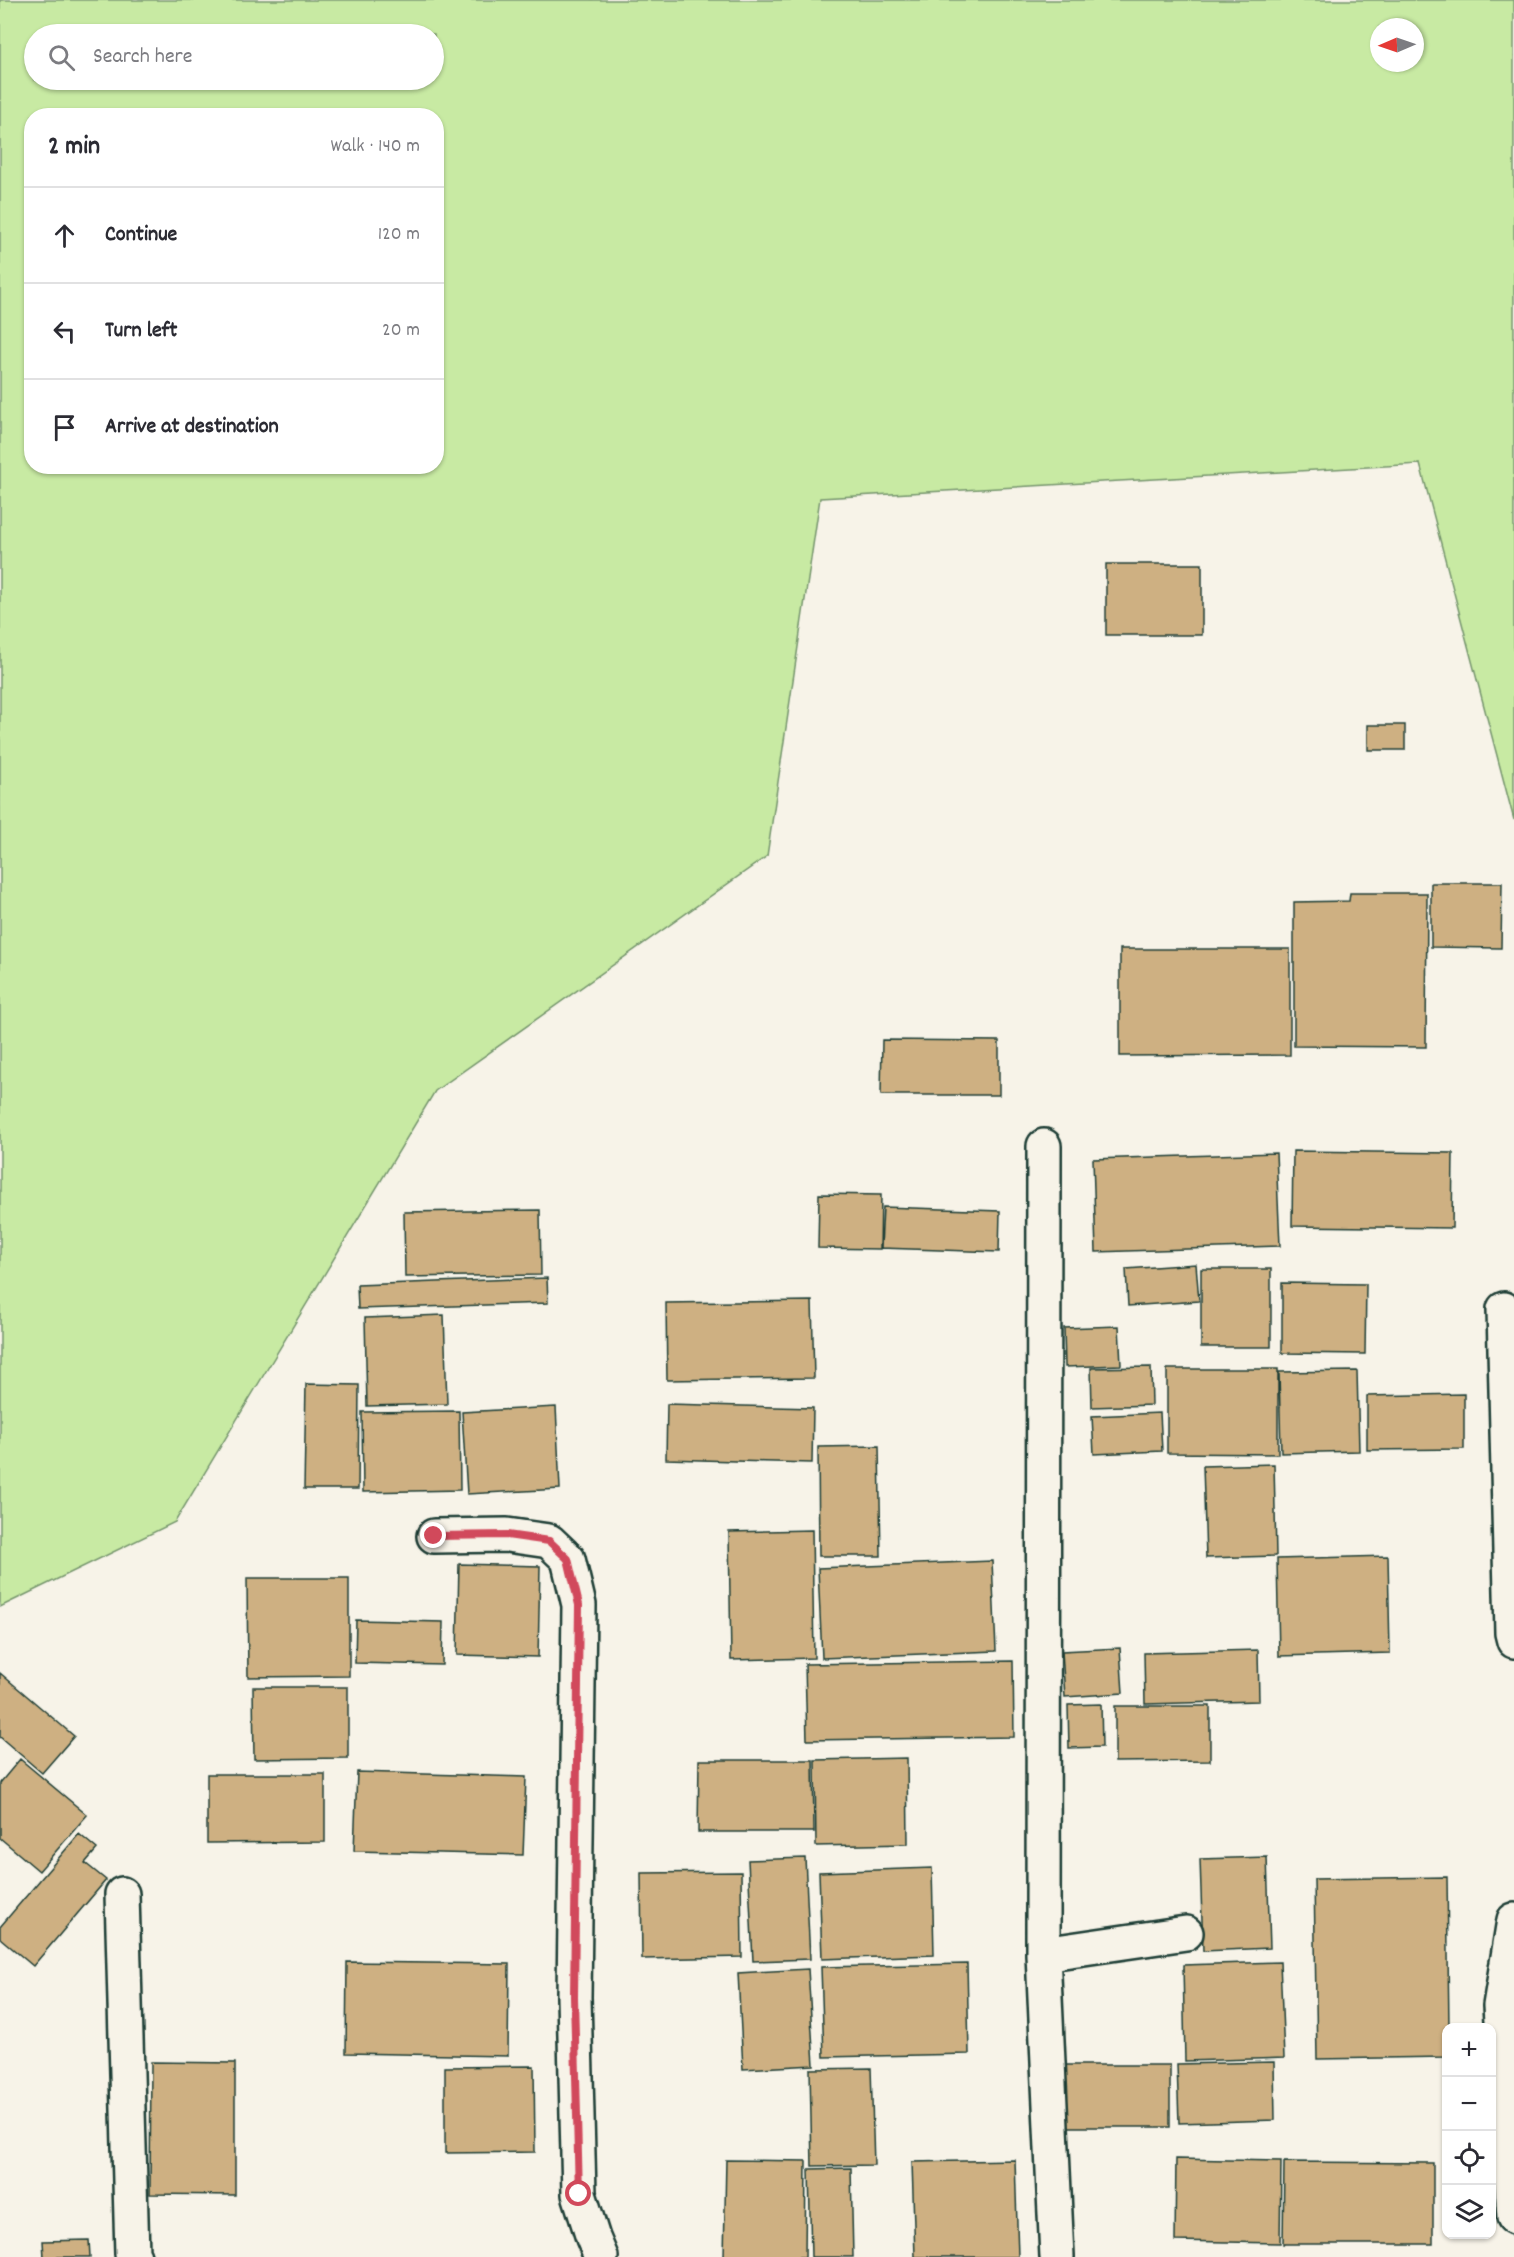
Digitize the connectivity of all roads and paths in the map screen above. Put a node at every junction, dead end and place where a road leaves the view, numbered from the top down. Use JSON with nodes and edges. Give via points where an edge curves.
{"nodes":[{"id":1,"x":1044,"y":1146,"type":"dead end"},
{"id":2,"x":1504,"y":1309,"type":"dead end"},
{"id":3,"x":434,"y":1536,"type":"dead end"},
{"id":4,"x":1514,"y":1641,"type":"edge"},
{"id":5,"x":122,"y":1894,"type":"dead end"},
{"id":6,"x":1514,"y":1920,"type":"edge"},
{"id":7,"x":1186,"y":1933,"type":"dead end"},
{"id":8,"x":1043,"y":1954,"type":"junction"},
{"id":9,"x":1514,"y":2217,"type":"edge"},
{"id":10,"x":134,"y":2257,"type":"edge"},
{"id":11,"x":601,"y":2257,"type":"edge"},
{"id":12,"x":1057,"y":2257,"type":"edge"}],
"edges":[{"from":1,"to":8,"type":"street"},
{"from":2,"to":4,"type":"street"},
{"from":3,"to":11,"type":"street","via":[[507,1535],[549,1541],[568,1559],[579,1605],[574,1997],[579,2194]]},
{"from":5,"to":10,"type":"street"},
{"from":6,"to":9,"type":"street","via":[[1500,2006]]},
{"from":7,"to":8,"type":"street"},
{"from":8,"to":12,"type":"street"}]}
